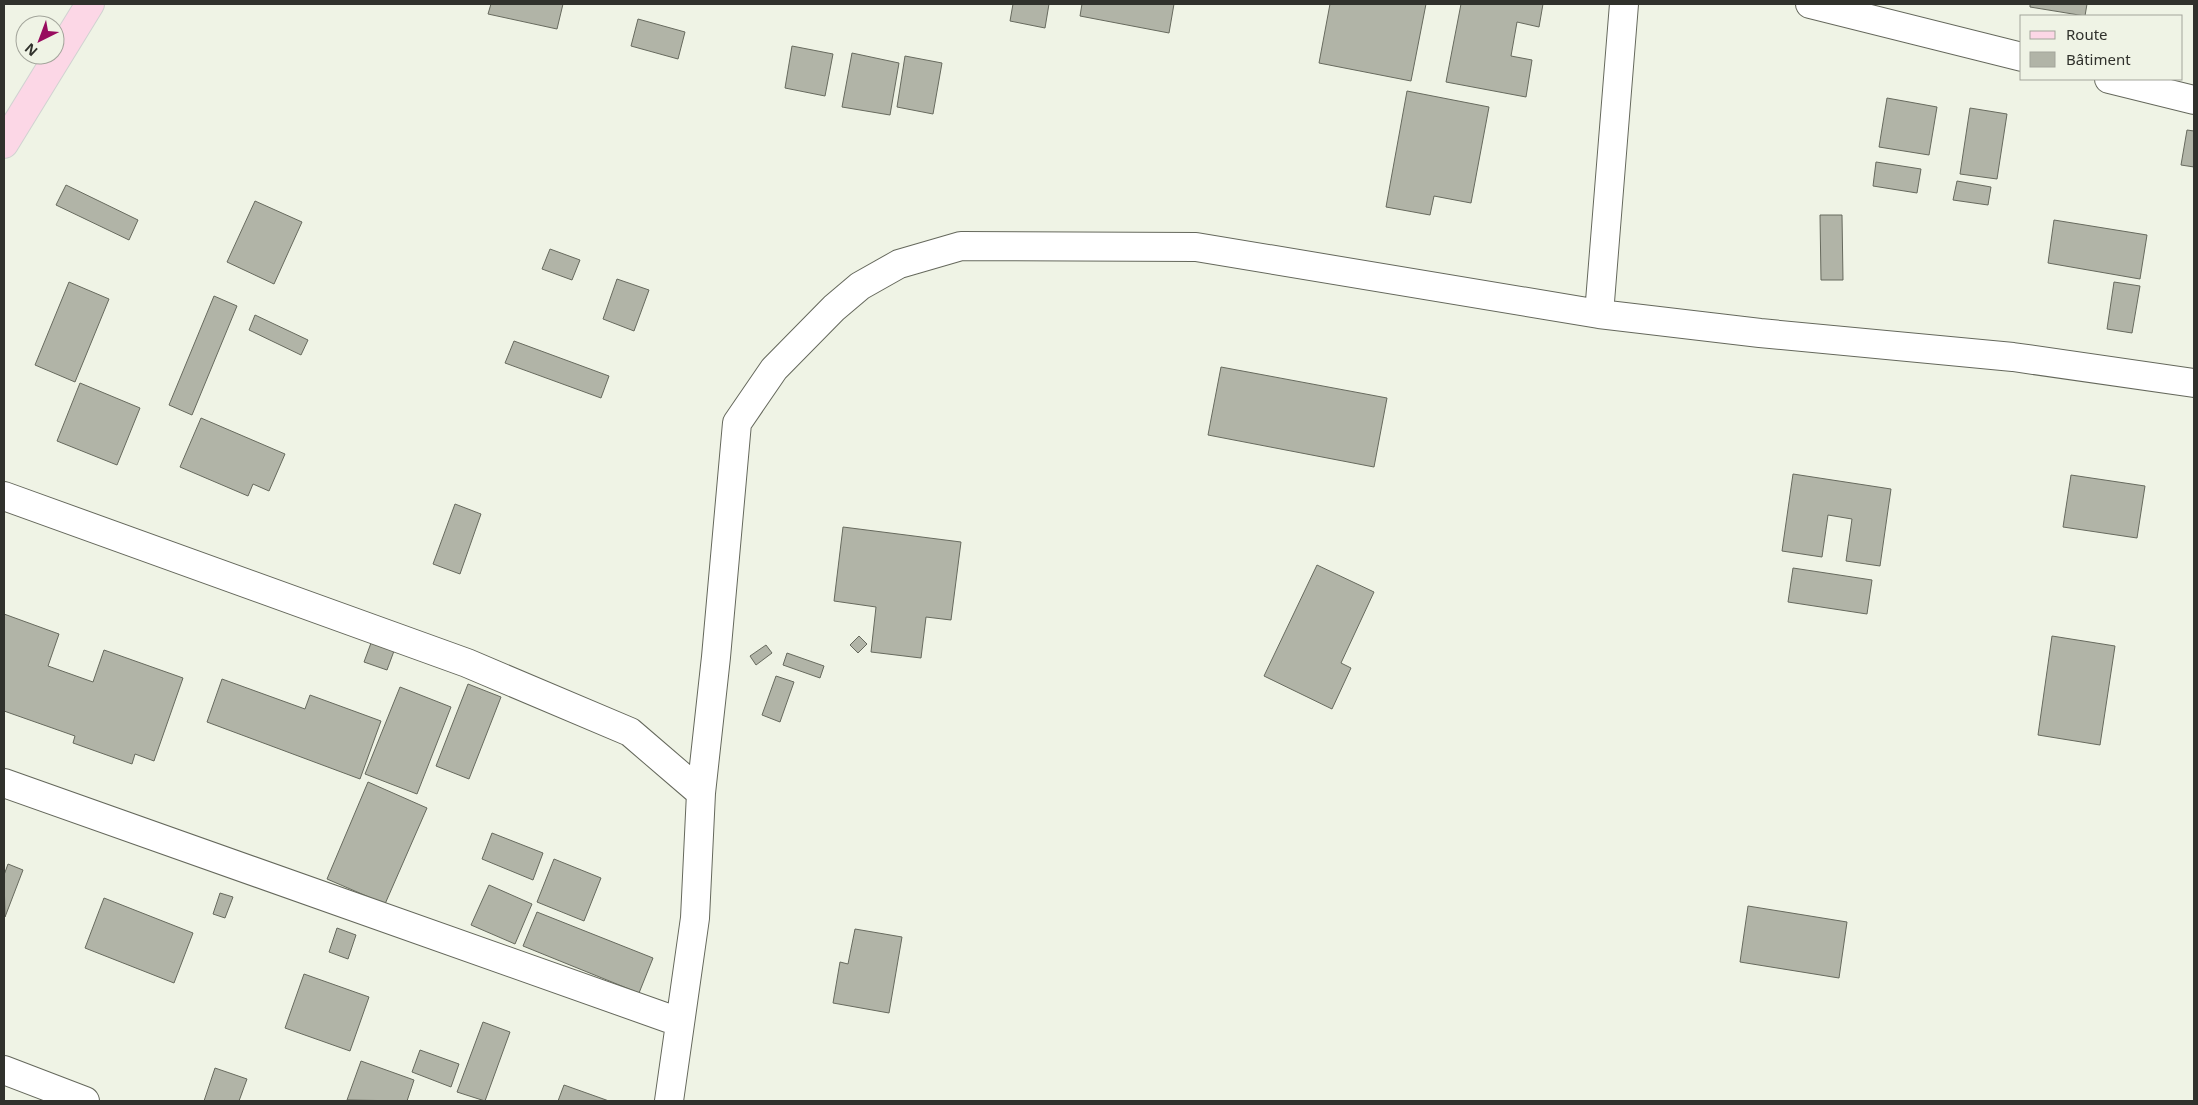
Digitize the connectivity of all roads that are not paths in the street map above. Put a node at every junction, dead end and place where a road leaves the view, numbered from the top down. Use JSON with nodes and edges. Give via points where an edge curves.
{"nodes":[{"id":1,"x":90,"y":4,"type":"edge"},
{"id":2,"x":1624,"y":4,"type":"edge"},
{"id":3,"x":1810,"y":4,"type":"edge"},
{"id":4,"x":2020,"y":56,"type":"edge"},
{"id":5,"x":2113,"y":80,"type":"edge"},
{"id":6,"x":2194,"y":100,"type":"edge"},
{"id":7,"x":4,"y":144,"type":"edge"},
{"id":8,"x":1599,"y":314,"type":"junction"},
{"id":9,"x":2194,"y":383,"type":"edge"},
{"id":10,"x":4,"y":496,"type":"edge"},
{"id":11,"x":4,"y":783,"type":"edge"},
{"id":12,"x":701,"y":793,"type":"junction"},
{"id":13,"x":679,"y":1022,"type":"junction"},
{"id":14,"x":4,"y":1070,"type":"edge"},
{"id":15,"x":85,"y":1101,"type":"edge"},
{"id":16,"x":669,"y":1101,"type":"edge"}],
"edges":[{"from":1,"to":7,"type":"main road"},
{"from":2,"to":8,"type":"street"},
{"from":3,"to":4,"type":"street"},
{"from":5,"to":6,"type":"street"},
{"from":8,"to":9,"type":"street","via":[[2013,357]]},
{"from":8,"to":12,"type":"street","via":[[1196,247],[961,246],[900,264],[860,286],[834,308],[774,369],[737,423]]},
{"from":10,"to":12,"type":"street","via":[[467,663],[548,697],[630,732]]},
{"from":11,"to":13,"type":"street"},
{"from":12,"to":13,"type":"street","via":[[695,918]]},
{"from":13,"to":16,"type":"street"},
{"from":14,"to":15,"type":"street"}]}
